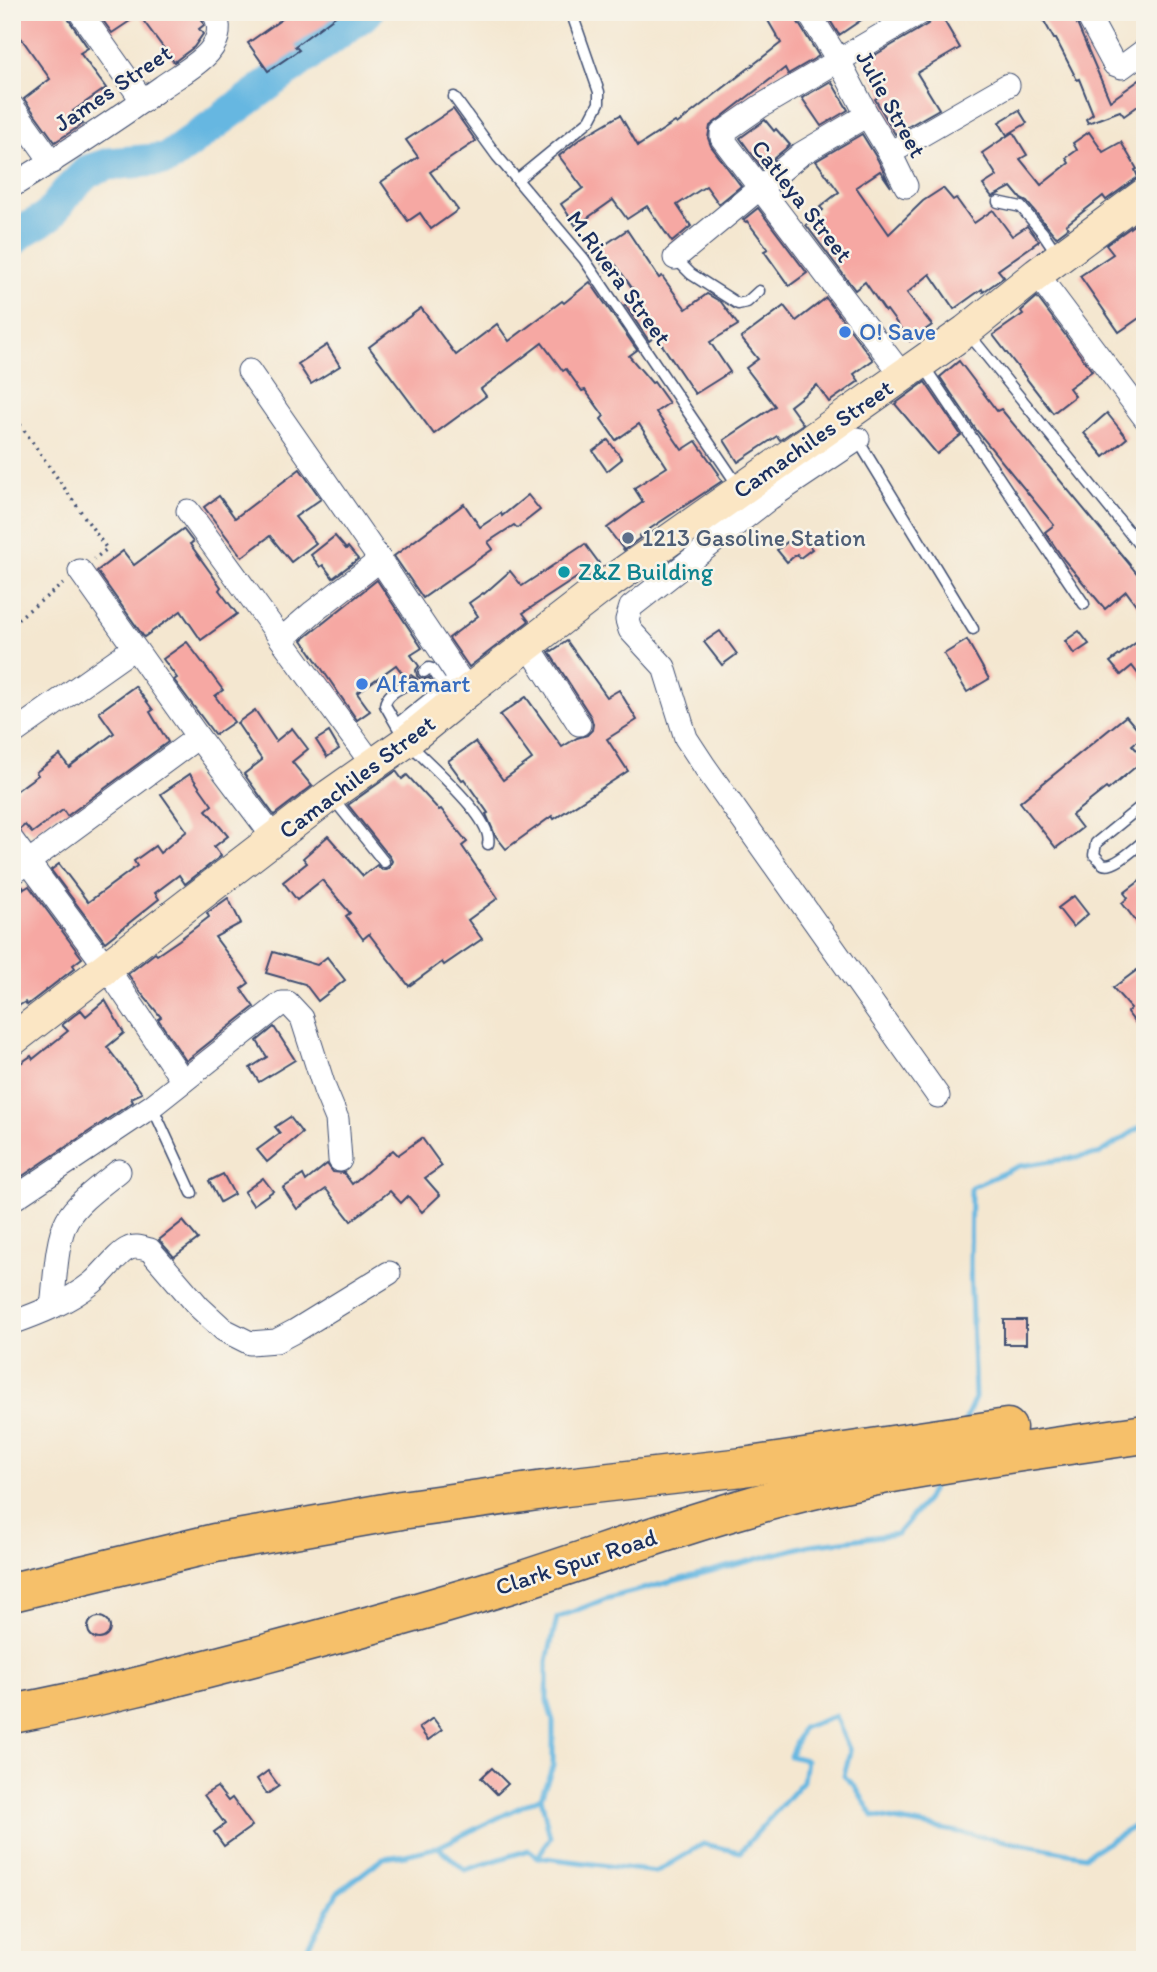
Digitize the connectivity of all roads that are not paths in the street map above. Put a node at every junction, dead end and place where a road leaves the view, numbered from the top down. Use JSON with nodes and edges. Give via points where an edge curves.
{"nodes":[{"id":1,"x":80,"y":12,"type":"edge"},
{"id":2,"x":808,"y":12,"type":"edge"},
{"id":3,"x":921,"y":12,"type":"edge"},
{"id":4,"x":1086,"y":12,"type":"edge"},
{"id":5,"x":215,"y":15,"type":"edge"},
{"id":6,"x":574,"y":20,"type":"dead end"},
{"id":7,"x":1145,"y":50,"type":"edge"},
{"id":8,"x":839,"y":61,"type":"junction"},
{"id":9,"x":1008,"y":85,"type":"dead end"},
{"id":10,"x":454,"y":97,"type":"dead end"},
{"id":11,"x":143,"y":101,"type":"junction"},
{"id":12,"x":12,"y":106,"type":"edge"},
{"id":13,"x":867,"y":115,"type":"junction"},
{"id":14,"x":890,"y":153,"type":"junction"},
{"id":15,"x":52,"y":162,"type":"junction"},
{"id":16,"x":518,"y":179,"type":"junction"},
{"id":17,"x":12,"y":186,"type":"edge"},
{"id":18,"x":906,"y":186,"type":"dead end"},
{"id":19,"x":762,"y":188,"type":"junction"},
{"id":20,"x":1145,"y":194,"type":"edge"},
{"id":21,"x":998,"y":202,"type":"dead end"},
{"id":22,"x":675,"y":258,"type":"joint"},
{"id":23,"x":1048,"y":266,"type":"junction"},
{"id":24,"x":759,"y":291,"type":"dead end"},
{"id":25,"x":966,"y":331,"type":"junction"},
{"id":26,"x":912,"y":369,"type":"junction"},
{"id":27,"x":249,"y":371,"type":"dead end"},
{"id":28,"x":1145,"y":418,"type":"edge"},
{"id":29,"x":851,"y":428,"type":"junction"},
{"id":30,"x":741,"y":490,"type":"junction"},
{"id":31,"x":188,"y":511,"type":"dead end"},
{"id":32,"x":1145,"y":552,"type":"edge"},
{"id":33,"x":380,"y":560,"type":"junction"},
{"id":34,"x":79,"y":571,"type":"road end"},
{"id":35,"x":1084,"y":604,"type":"dead end"},
{"id":36,"x":973,"y":629,"type":"dead end"},
{"id":37,"x":282,"y":639,"type":"junction"},
{"id":38,"x":528,"y":645,"type":"junction"},
{"id":39,"x":134,"y":648,"type":"junction"},
{"id":40,"x":424,"y":672,"type":"dead end"},
{"id":41,"x":410,"y":683,"type":"dead end"},
{"id":42,"x":456,"y":688,"type":"junction"},
{"id":43,"x":579,"y":724,"type":"dead end"},
{"id":44,"x":402,"y":732,"type":"junction"},
{"id":45,"x":12,"y":734,"type":"edge"},
{"id":46,"x":198,"y":737,"type":"junction"},
{"id":47,"x":373,"y":765,"type":"junction"},
{"id":48,"x":330,"y":795,"type":"junction"},
{"id":49,"x":1145,"y":803,"type":"edge"},
{"id":50,"x":275,"y":839,"type":"junction"},
{"id":51,"x":12,"y":840,"type":"edge"},
{"id":52,"x":1145,"y":841,"type":"edge"},
{"id":53,"x":488,"y":844,"type":"dead end"},
{"id":54,"x":384,"y":862,"type":"dead end"},
{"id":55,"x":20,"y":868,"type":"edge"},
{"id":56,"x":107,"y":968,"type":"junction"},
{"id":57,"x":12,"y":1040,"type":"edge"},
{"id":58,"x":183,"y":1081,"type":"junction"},
{"id":59,"x":938,"y":1096,"type":"dead end"},
{"id":60,"x":152,"y":1106,"type":"junction"},
{"id":61,"x":340,"y":1160,"type":"dead end"},
{"id":62,"x":119,"y":1171,"type":"dead end"},
{"id":63,"x":192,"y":1193,"type":"dead end"},
{"id":64,"x":16,"y":1197,"type":"dead end"},
{"id":65,"x":389,"y":1273,"type":"dead end"},
{"id":66,"x":52,"y":1307,"type":"junction"},
{"id":67,"x":12,"y":1323,"type":"edge"},
{"id":68,"x":1145,"y":1407,"type":"edge"},
{"id":69,"x":1145,"y":1434,"type":"edge"},
{"id":70,"x":972,"y":1446,"type":"junction"},
{"id":71,"x":915,"y":1456,"type":"junction"},
{"id":72,"x":22,"y":1592,"type":"edge"},
{"id":73,"x":12,"y":1690,"type":"edge"},
{"id":74,"x":62,"y":1705,"type":"junction"},
{"id":75,"x":12,"y":1714,"type":"edge"}],
"edges":[{"from":1,"to":11,"type":"street"},
{"from":2,"to":8,"type":"street","name":"Julie Street"},
{"from":3,"to":8,"type":"street"},
{"from":4,"to":7,"type":"street","via":[[1114,64],[1122,67]]},
{"from":5,"to":11,"type":"street","name":"James Street","via":[[219,28],[209,52]]},
{"from":6,"to":16,"type":"lane","via":[[599,103],[590,120]]},
{"from":8,"to":13,"type":"street","name":"Julie Street"},
{"from":8,"to":19,"type":"street","name":"Catleya Street","via":[[722,133],[723,142]]},
{"from":9,"to":14,"type":"street"},
{"from":10,"to":16,"type":"lane","name":"M.Rivera Street"},
{"from":11,"to":15,"type":"street","name":"James Street"},
{"from":12,"to":15,"type":"street"},
{"from":13,"to":14,"type":"street","name":"Julie Street"},
{"from":13,"to":19,"type":"street","via":[[801,154]]},
{"from":14,"to":18,"type":"street","name":"Julie Street"},
{"from":15,"to":17,"type":"street","name":"James Street"},
{"from":16,"to":30,"type":"lane","name":"M.Rivera Street","via":[[584,259]]},
{"from":19,"to":22,"type":"street"},
{"from":19,"to":26,"type":"street","name":"Catleya Street"},
{"from":20,"to":23,"type":"street","name":"Camachiles Street"},
{"from":21,"to":23,"type":"lane","via":[[1021,207],[1043,233]]},
{"from":22,"to":24,"type":"lane","via":[[738,304]]},
{"from":23,"to":25,"type":"street","name":"Camachiles Street"},
{"from":23,"to":28,"type":"street"},
{"from":25,"to":26,"type":"street","name":"Camachiles Street"},
{"from":25,"to":32,"type":"lane"},
{"from":26,"to":29,"type":"street","name":"Camachiles Street"},
{"from":26,"to":35,"type":"lane"},
{"from":27,"to":33,"type":"street"},
{"from":29,"to":30,"type":"street","name":"Camachiles Street"},
{"from":29,"to":36,"type":"lane"},
{"from":29,"to":59,"type":"street","via":[[631,607],[627,620],[630,630],[664,667],[686,738]]},
{"from":30,"to":38,"type":"street","name":"Camachiles Street"},
{"from":31,"to":37,"type":"street"},
{"from":33,"to":37,"type":"street"},
{"from":33,"to":42,"type":"street"},
{"from":34,"to":39,"type":"street"},
{"from":37,"to":47,"type":"street"},
{"from":38,"to":42,"type":"street","name":"Camachiles Street"},
{"from":38,"to":43,"type":"street"},
{"from":39,"to":45,"type":"street"},
{"from":39,"to":46,"type":"street"},
{"from":40,"to":42,"type":"lane","via":[[432,669]]},
{"from":41,"to":44,"type":"lane","via":[[385,700]]},
{"from":42,"to":44,"type":"street","name":"Camachiles Street"},
{"from":44,"to":47,"type":"street","name":"Camachiles Street"},
{"from":44,"to":53,"type":"lane","via":[[468,802],[488,830]]},
{"from":46,"to":50,"type":"street"},
{"from":46,"to":55,"type":"street"},
{"from":47,"to":48,"type":"street","name":"Camachiles Street"},
{"from":48,"to":50,"type":"street","name":"Camachiles Street"},
{"from":48,"to":54,"type":"lane"},
{"from":49,"to":52,"type":"lane","via":[[1096,843],[1094,855],[1110,865]]},
{"from":50,"to":56,"type":"street","name":"Camachiles Street"},
{"from":51,"to":55,"type":"street"},
{"from":55,"to":56,"type":"street"},
{"from":56,"to":57,"type":"street","name":"Camachiles Street"},
{"from":56,"to":58,"type":"street"},
{"from":58,"to":60,"type":"street"},
{"from":58,"to":61,"type":"street","via":[[282,1003],[288,1003],[302,1018],[337,1119]]},
{"from":60,"to":63,"type":"lane"},
{"from":60,"to":64,"type":"street"},
{"from":62,"to":66,"type":"street","via":[[67,1219]]},
{"from":65,"to":66,"type":"street","via":[[275,1341],[250,1342],[224,1330],[150,1250],[138,1247],[127,1249],[93,1282]]},
{"from":66,"to":67,"type":"street"},
{"from":68,"to":70,"type":"highway","name":"Clark Spur Road"},
{"from":69,"to":70,"type":"highway","name":"Clark Spur Road"},
{"from":70,"to":71,"type":"highway","name":"Clark Spur Road"},
{"from":71,"to":72,"type":"highway","name":"Clark Spur Road","via":[[743,1467],[401,1510],[215,1543]]},
{"from":71,"to":74,"type":"highway","name":"Clark Spur Road","via":[[367,1626]]},
{"from":73,"to":74,"type":"highway","via":[[30,1700]]},
{"from":74,"to":75,"type":"highway","name":"Clark Spur Road"}]}
